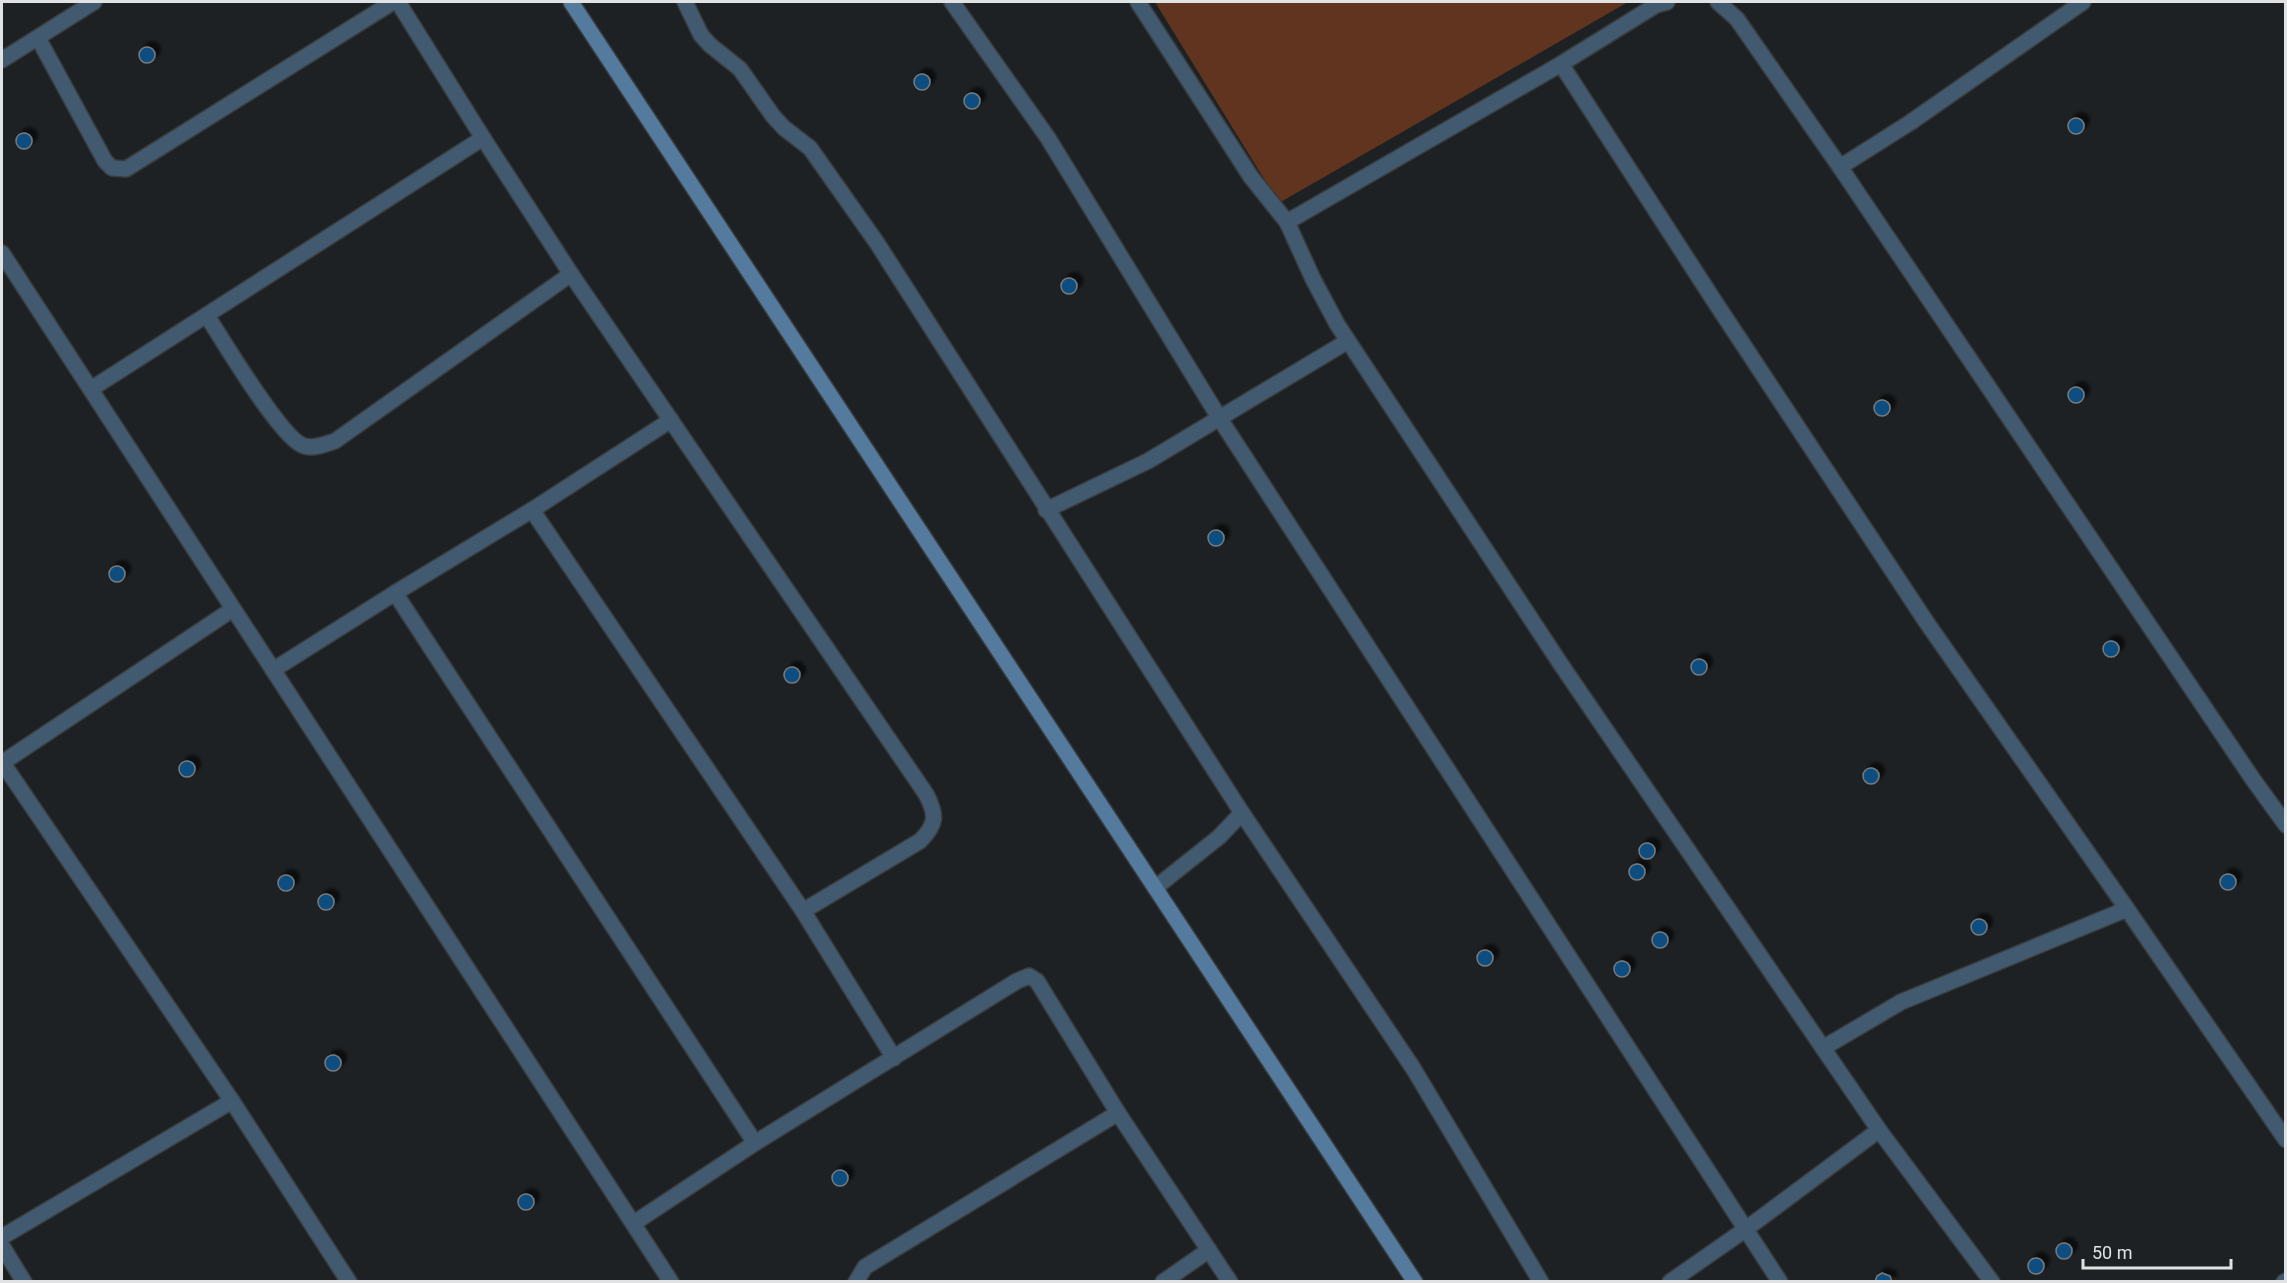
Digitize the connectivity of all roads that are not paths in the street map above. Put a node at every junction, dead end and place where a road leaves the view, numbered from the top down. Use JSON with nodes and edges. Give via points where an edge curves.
{"nodes":[{"id":1,"x":94,"y":2,"type":"edge"},
{"id":2,"x":393,"y":2,"type":"edge"},
{"id":3,"x":398,"y":2,"type":"edge"},
{"id":4,"x":571,"y":2,"type":"edge"},
{"id":5,"x":685,"y":2,"type":"edge"},
{"id":6,"x":952,"y":2,"type":"edge"},
{"id":7,"x":1138,"y":2,"type":"edge"},
{"id":8,"x":1667,"y":2,"type":"edge"},
{"id":9,"x":1718,"y":2,"type":"edge"},
{"id":10,"x":2083,"y":2,"type":"edge"},
{"id":11,"x":38,"y":38,"type":"junction"},
{"id":12,"x":2,"y":60,"type":"edge"},
{"id":13,"x":1561,"y":64,"type":"junction"},
{"id":14,"x":483,"y":138,"type":"junction"},
{"id":15,"x":1840,"y":167,"type":"junction"},
{"id":16,"x":1287,"y":222,"type":"junction"},
{"id":17,"x":2,"y":253,"type":"edge"},
{"id":18,"x":571,"y":274,"type":"junction"},
{"id":19,"x":207,"y":316,"type":"junction"},
{"id":20,"x":1348,"y":341,"type":"junction"},
{"id":21,"x":91,"y":389,"type":"junction"},
{"id":22,"x":1220,"y":419,"type":"junction"},
{"id":23,"x":670,"y":420,"type":"junction"},
{"id":24,"x":532,"y":510,"type":"junction"},
{"id":25,"x":1046,"y":510,"type":"junction"},
{"id":26,"x":395,"y":593,"type":"junction"},
{"id":27,"x":233,"y":609,"type":"junction"},
{"id":28,"x":273,"y":670,"type":"junction"},
{"id":29,"x":2,"y":763,"type":"edge"},
{"id":30,"x":1242,"y":813,"type":"junction"},
{"id":31,"x":2286,"y":825,"type":"edge"},
{"id":32,"x":1155,"y":888,"type":"junction"},
{"id":33,"x":2127,"y":909,"type":"junction"},
{"id":34,"x":803,"y":911,"type":"junction"},
{"id":35,"x":1823,"y":1048,"type":"junction"},
{"id":36,"x":894,"y":1058,"type":"junction"},
{"id":37,"x":232,"y":1101,"type":"junction"},
{"id":38,"x":1118,"y":1113,"type":"junction"},
{"id":39,"x":1879,"y":1130,"type":"junction"},
{"id":40,"x":2286,"y":1140,"type":"edge"},
{"id":41,"x":755,"y":1143,"type":"junction"},
{"id":42,"x":634,"y":1223,"type":"junction"},
{"id":43,"x":1746,"y":1228,"type":"junction"},
{"id":44,"x":2,"y":1237,"type":"edge"},
{"id":45,"x":2,"y":1246,"type":"edge"},
{"id":46,"x":1209,"y":1250,"type":"junction"},
{"id":47,"x":24,"y":1281,"type":"edge"},
{"id":48,"x":349,"y":1281,"type":"edge"},
{"id":49,"x":671,"y":1281,"type":"edge"},
{"id":50,"x":856,"y":1281,"type":"edge"},
{"id":51,"x":1163,"y":1281,"type":"edge"},
{"id":52,"x":1230,"y":1281,"type":"edge"},
{"id":53,"x":1415,"y":1281,"type":"edge"},
{"id":54,"x":1541,"y":1281,"type":"edge"},
{"id":55,"x":1670,"y":1281,"type":"edge"},
{"id":56,"x":1780,"y":1281,"type":"edge"},
{"id":57,"x":1992,"y":1281,"type":"edge"}],
"edges":[{"from":1,"to":11,"type":"street"},
{"from":2,"to":11,"type":"street","via":[[126,169],[112,168],[105,161]]},
{"from":3,"to":14,"type":"street"},
{"from":4,"to":32,"type":"street"},
{"from":5,"to":25,"type":"street","via":[[701,35],[740,69],[784,128],[810,148],[877,243]]},
{"from":6,"to":22,"type":"street","via":[[1048,138]]},
{"from":7,"to":16,"type":"street","via":[[1251,177]]},
{"from":8,"to":13,"type":"street"},
{"from":9,"to":15,"type":"street","via":[[1737,19]]},
{"from":10,"to":15,"type":"street"},
{"from":11,"to":12,"type":"street"},
{"from":13,"to":16,"type":"street"},
{"from":13,"to":33,"type":"street","via":[[1928,623]]},
{"from":14,"to":18,"type":"street"},
{"from":14,"to":19,"type":"street"},
{"from":15,"to":31,"type":"street"},
{"from":16,"to":20,"type":"street"},
{"from":17,"to":21,"type":"street"},
{"from":18,"to":19,"type":"street","via":[[335,441],[320,446],[305,447],[296,442],[279,423]]},
{"from":18,"to":23,"type":"street"},
{"from":19,"to":21,"type":"street"},
{"from":20,"to":22,"type":"street"},
{"from":20,"to":35,"type":"street","via":[[1560,663]]},
{"from":21,"to":27,"type":"street"},
{"from":22,"to":25,"type":"street","via":[[1148,461]]},
{"from":22,"to":43,"type":"street"},
{"from":23,"to":24,"type":"street"},
{"from":23,"to":34,"type":"street","via":[[933,808],[931,827],[920,841]]},
{"from":24,"to":26,"type":"street"},
{"from":24,"to":34,"type":"street"},
{"from":25,"to":30,"type":"street"},
{"from":26,"to":28,"type":"street"},
{"from":26,"to":41,"type":"street"},
{"from":27,"to":28,"type":"street"},
{"from":27,"to":29,"type":"street"},
{"from":28,"to":42,"type":"street"},
{"from":29,"to":37,"type":"street"},
{"from":30,"to":32,"type":"street","via":[[1219,837]]},
{"from":30,"to":54,"type":"street","via":[[1413,1068]]},
{"from":32,"to":53,"type":"street"},
{"from":33,"to":35,"type":"street","via":[[1901,1002]]},
{"from":33,"to":40,"type":"street"},
{"from":34,"to":36,"type":"street"},
{"from":35,"to":39,"type":"street"},
{"from":36,"to":38,"type":"street","via":[[1029,976],[1037,981]]},
{"from":36,"to":41,"type":"street"},
{"from":37,"to":44,"type":"street"},
{"from":37,"to":48,"type":"street"},
{"from":38,"to":46,"type":"street"},
{"from":38,"to":50,"type":"street","via":[[865,1267]]},
{"from":39,"to":43,"type":"street"},
{"from":39,"to":57,"type":"street"},
{"from":41,"to":42,"type":"street"},
{"from":42,"to":49,"type":"street"},
{"from":43,"to":55,"type":"street"},
{"from":43,"to":56,"type":"street"},
{"from":45,"to":47,"type":"street"},
{"from":46,"to":51,"type":"street"},
{"from":46,"to":52,"type":"street"}]}
